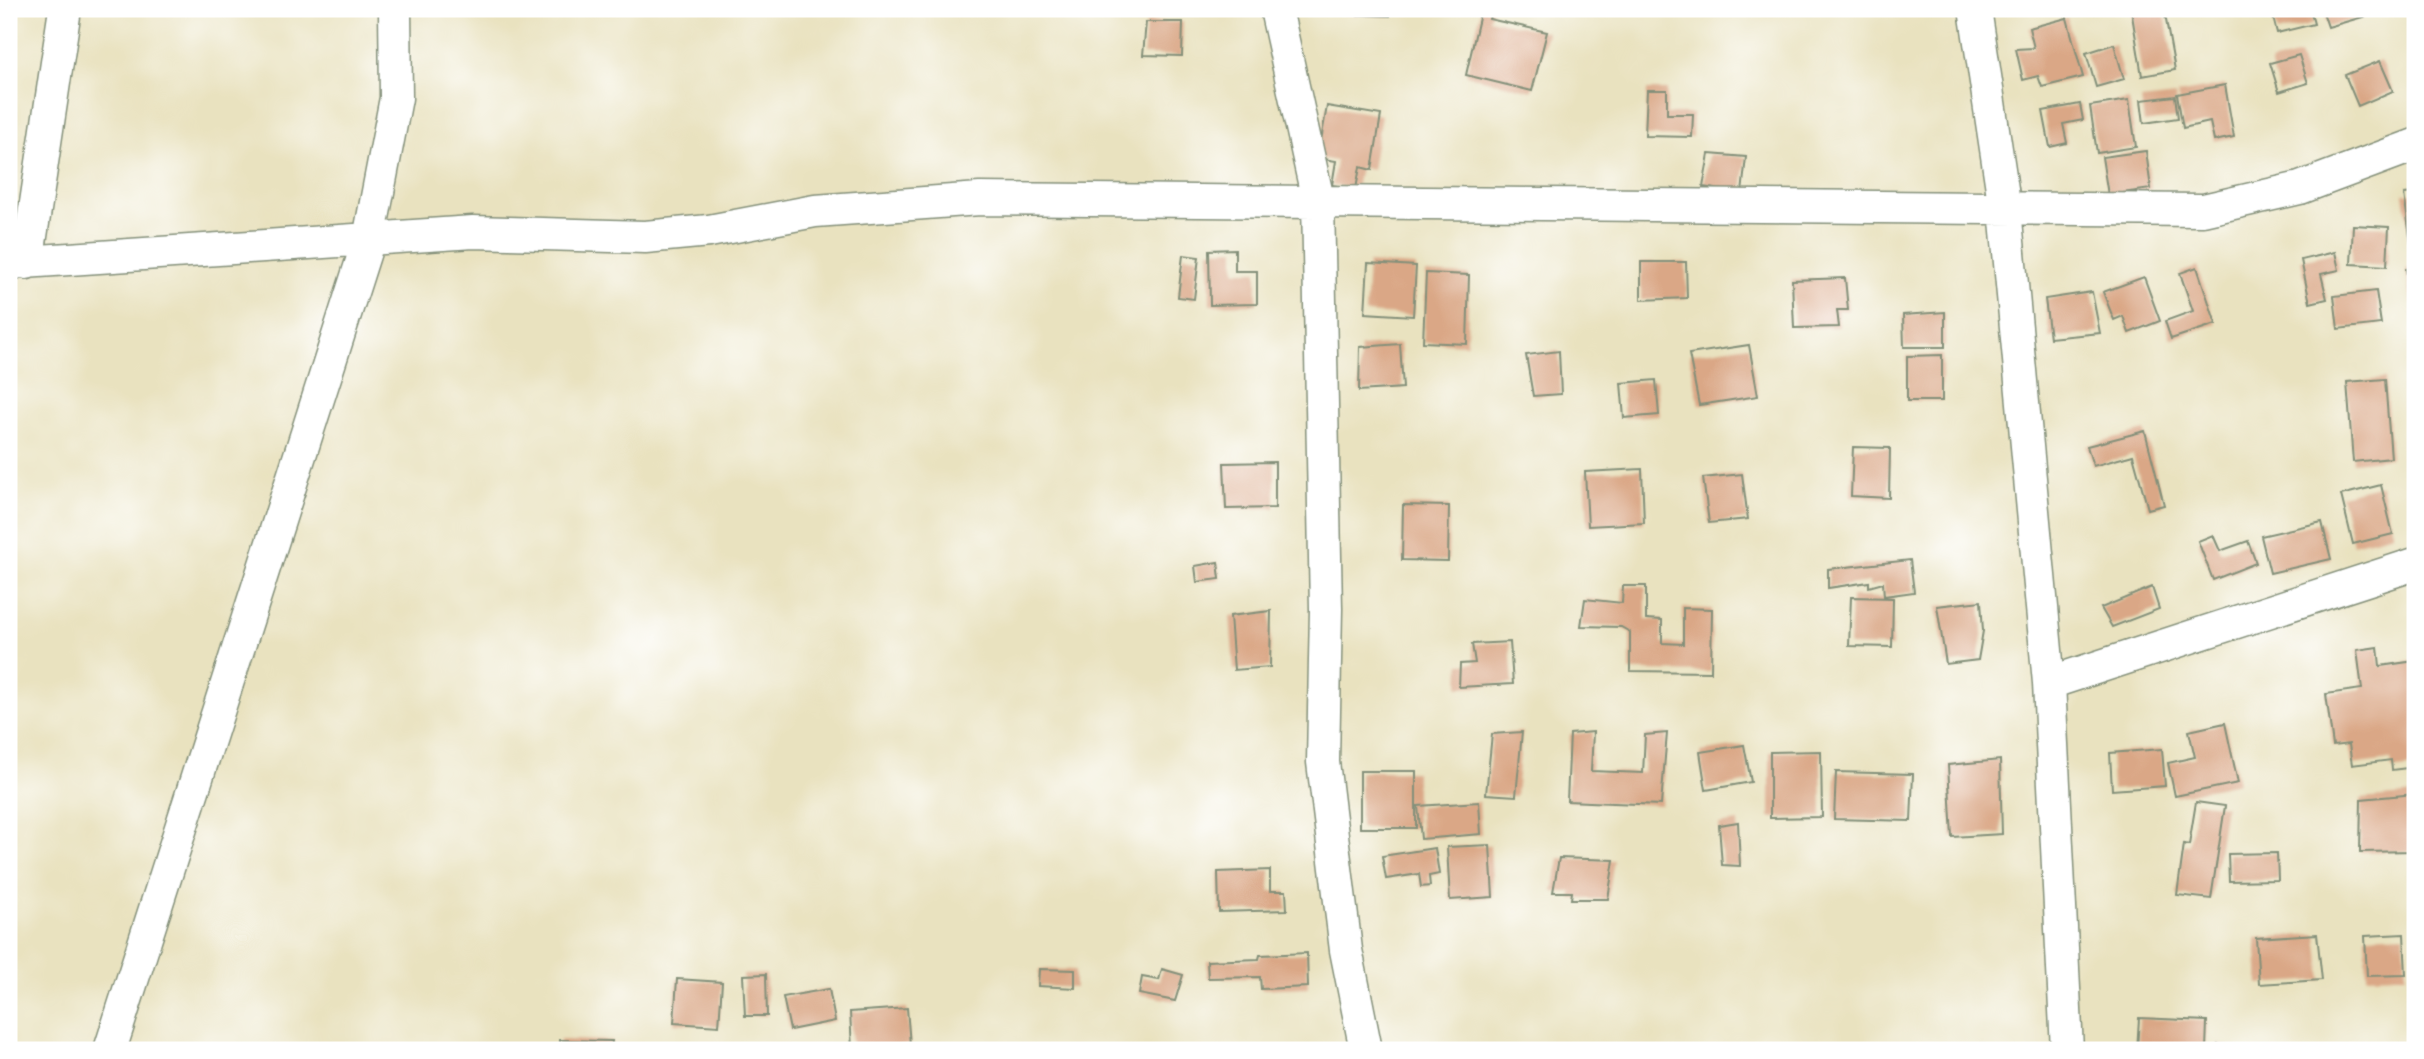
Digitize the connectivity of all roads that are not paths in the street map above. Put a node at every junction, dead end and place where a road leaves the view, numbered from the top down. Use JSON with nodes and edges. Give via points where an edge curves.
{"nodes":[{"id":1,"x":65,"y":9,"type":"edge"},
{"id":2,"x":395,"y":9,"type":"edge"},
{"id":3,"x":1276,"y":9,"type":"edge"},
{"id":4,"x":1975,"y":9,"type":"edge"},
{"id":5,"x":2415,"y":145,"type":"edge"},
{"id":6,"x":1318,"y":200,"type":"junction"},
{"id":7,"x":2005,"y":209,"type":"junction"},
{"id":8,"x":369,"y":239,"type":"junction"},
{"id":9,"x":18,"y":263,"type":"edge"},
{"id":10,"x":2415,"y":565,"type":"edge"},
{"id":11,"x":2049,"y":683,"type":"junction"},
{"id":12,"x":110,"y":1050,"type":"edge"},
{"id":13,"x":1366,"y":1050,"type":"edge"},
{"id":14,"x":2067,"y":1050,"type":"edge"}],
"edges":[{"from":1,"to":9,"type":"street"},
{"from":2,"to":8,"type":"street","via":[[396,98]]},
{"from":3,"to":6,"type":"street"},
{"from":4,"to":7,"type":"street"},
{"from":5,"to":7,"type":"street","via":[[2300,188],[2203,210]]},
{"from":6,"to":7,"type":"street"},
{"from":6,"to":8,"type":"street","via":[[980,199],[815,211],[709,231],[645,237],[473,232]]},
{"from":6,"to":13,"type":"street","via":[[1326,608],[1323,762],[1346,950]]},
{"from":7,"to":11,"type":"street"},
{"from":8,"to":9,"type":"street"},
{"from":8,"to":12,"type":"street"},
{"from":10,"to":11,"type":"street"},
{"from":11,"to":14,"type":"street"}]}
